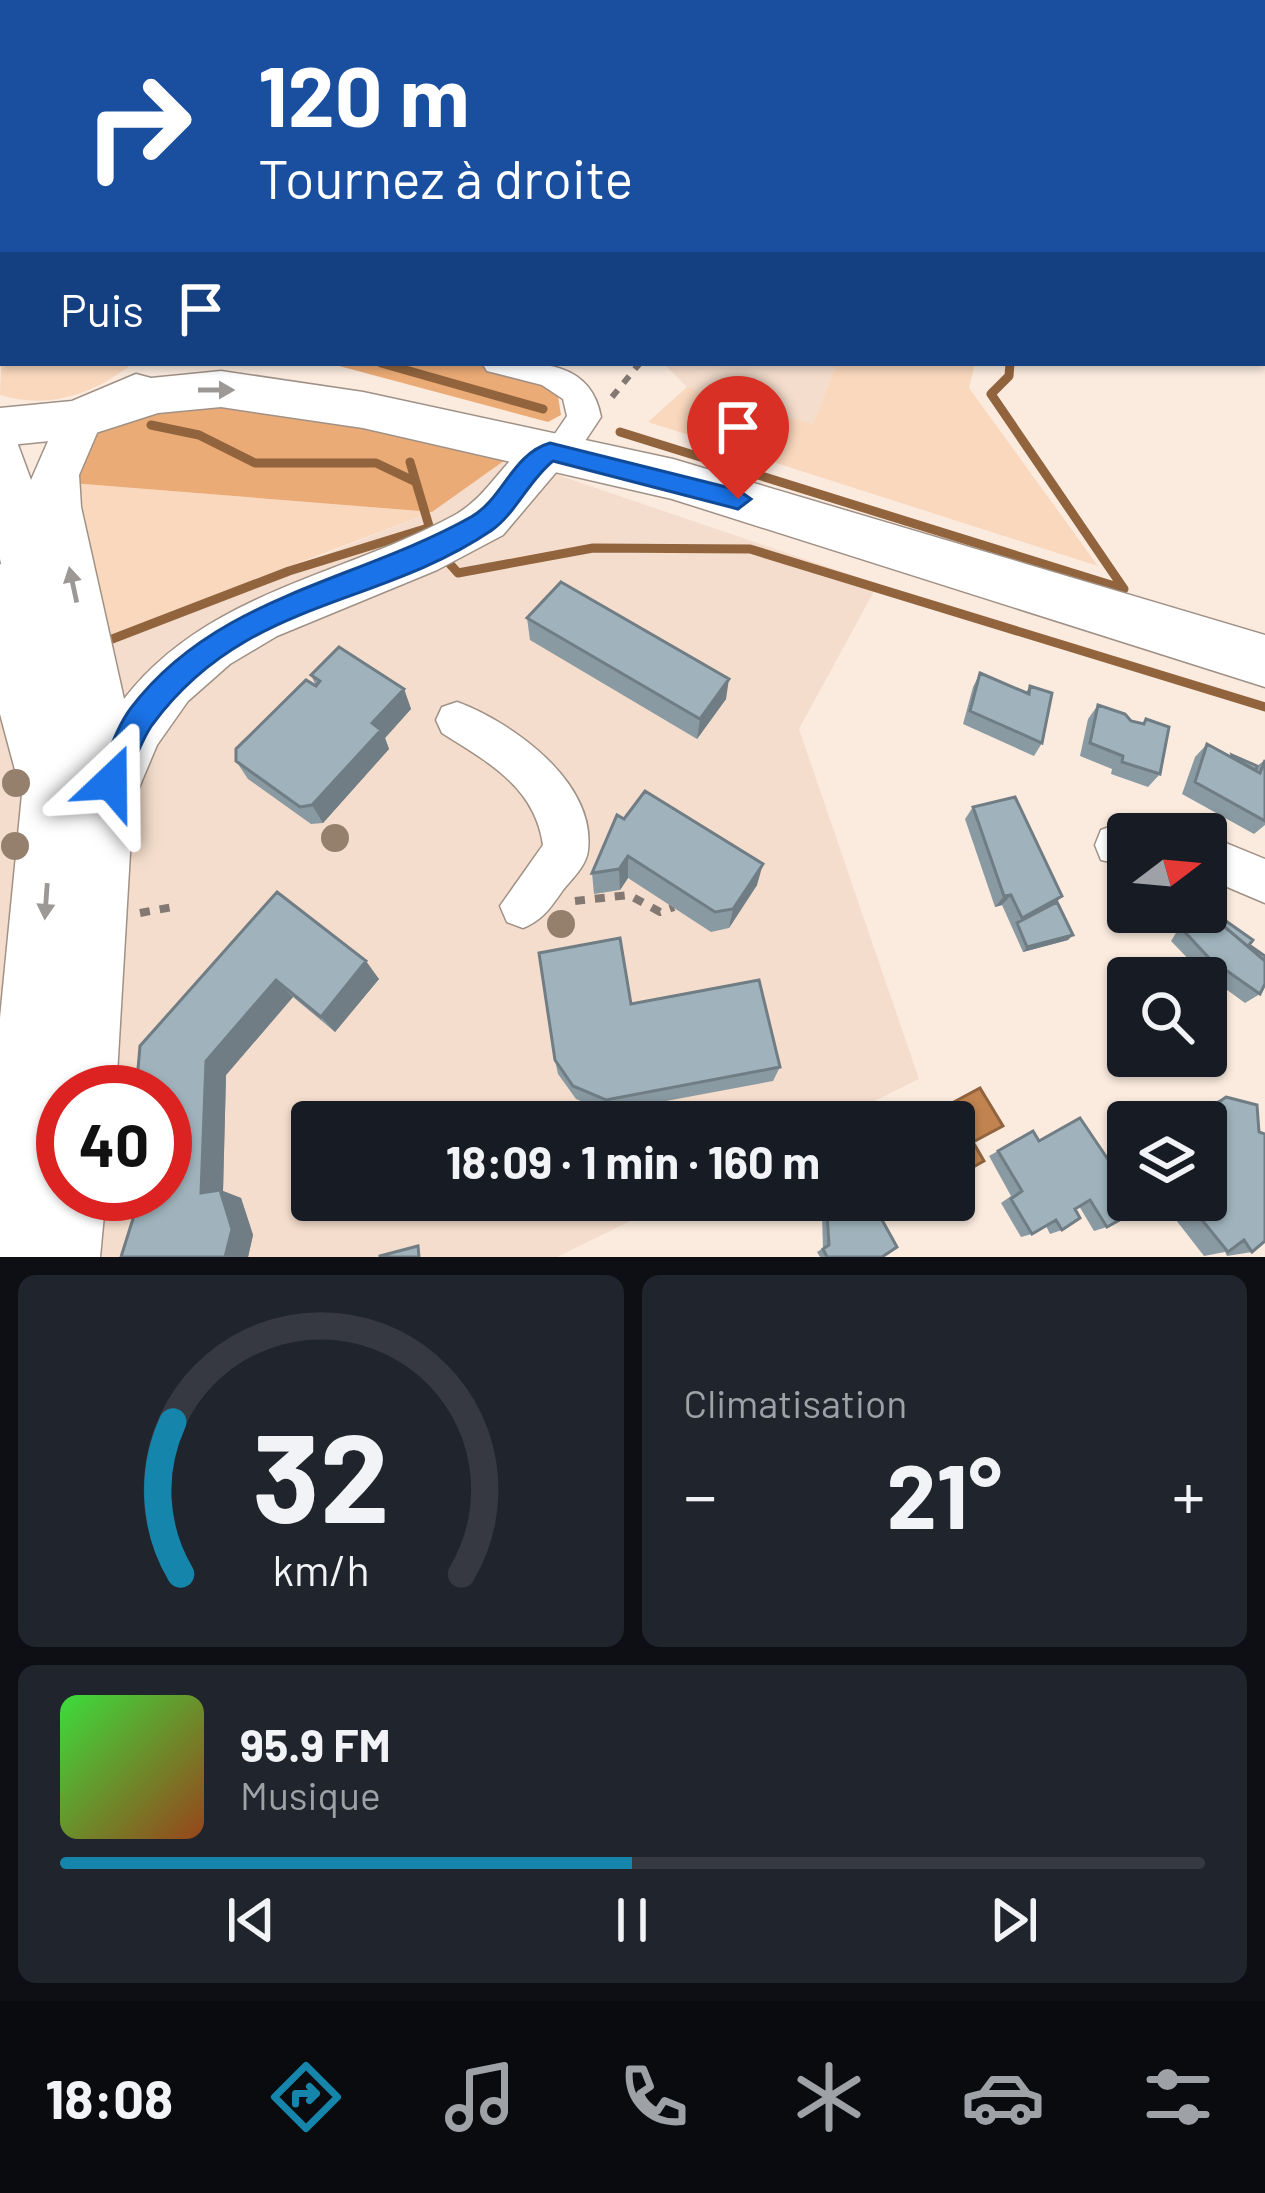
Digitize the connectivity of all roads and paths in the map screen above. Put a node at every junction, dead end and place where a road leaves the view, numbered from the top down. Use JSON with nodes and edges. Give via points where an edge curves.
{"nodes":[{"id":1,"x":164,"y":366,"type":"edge"},
{"id":2,"x":275,"y":366,"type":"edge"},
{"id":3,"x":509,"y":366,"type":"edge"},
{"id":4,"x":637,"y":366,"type":"edge"},
{"id":5,"x":91,"y":416,"type":"junction"},
{"id":6,"x":0,"y":427,"type":"edge"},
{"id":7,"x":574,"y":432,"type":"junction"},
{"id":8,"x":0,"y":455,"type":"edge"},
{"id":9,"x":0,"y":590,"type":"edge"},
{"id":10,"x":1265,"y":661,"type":"edge"},
{"id":11,"x":457,"y":720,"type":"dead end"},
{"id":12,"x":77,"y":796,"type":"junction"},
{"id":13,"x":1227,"y":865,"type":"edge"},
{"id":14,"x":1265,"y":881,"type":"edge"},
{"id":15,"x":178,"y":906,"type":"dead end"},
{"id":16,"x":523,"y":906,"type":"joint"},
{"id":17,"x":674,"y":907,"type":"edge"},
{"id":18,"x":119,"y":916,"type":"dead end"},
{"id":19,"x":80,"y":1065,"type":"edge"},
{"id":20,"x":66,"y":1221,"type":"edge"},
{"id":21,"x":4,"y":1257,"type":"edge"},
{"id":22,"x":62,"y":1257,"type":"edge"}],
"edges":[{"from":1,"to":5,"type":"main road"},
{"from":2,"to":7,"type":"main road"},
{"from":3,"to":7,"type":"street","via":[[567,382],[578,393],[584,417]]},
{"from":4,"to":7,"type":"path"},
{"from":5,"to":6,"type":"main road"},
{"from":5,"to":7,"type":"main road","one_way":true,"via":[[186,390],[256,391]]},
{"from":12,"to":5,"type":"street","one_way":true,"via":[[96,700],[55,475]]},
{"from":7,"to":10,"type":"main road","via":[[673,479]]},
{"from":7,"to":12,"type":"street","via":[[529,467],[487,521],[265,614],[198,655]]},
{"from":8,"to":12,"type":"street"},
{"from":9,"to":12,"type":"highway"},
{"from":11,"to":16,"type":"street","via":[[532,768],[564,820],[566,851]]},
{"from":12,"to":19,"type":"street"},
{"from":12,"to":21,"type":"street","one_way":true,"via":[[44,934]]},
{"from":13,"to":14,"type":"street"},
{"from":15,"to":18,"type":"path"},
{"from":16,"to":17,"type":"path","via":[[629,895],[660,911]]},
{"from":20,"to":22,"type":"street"}]}
